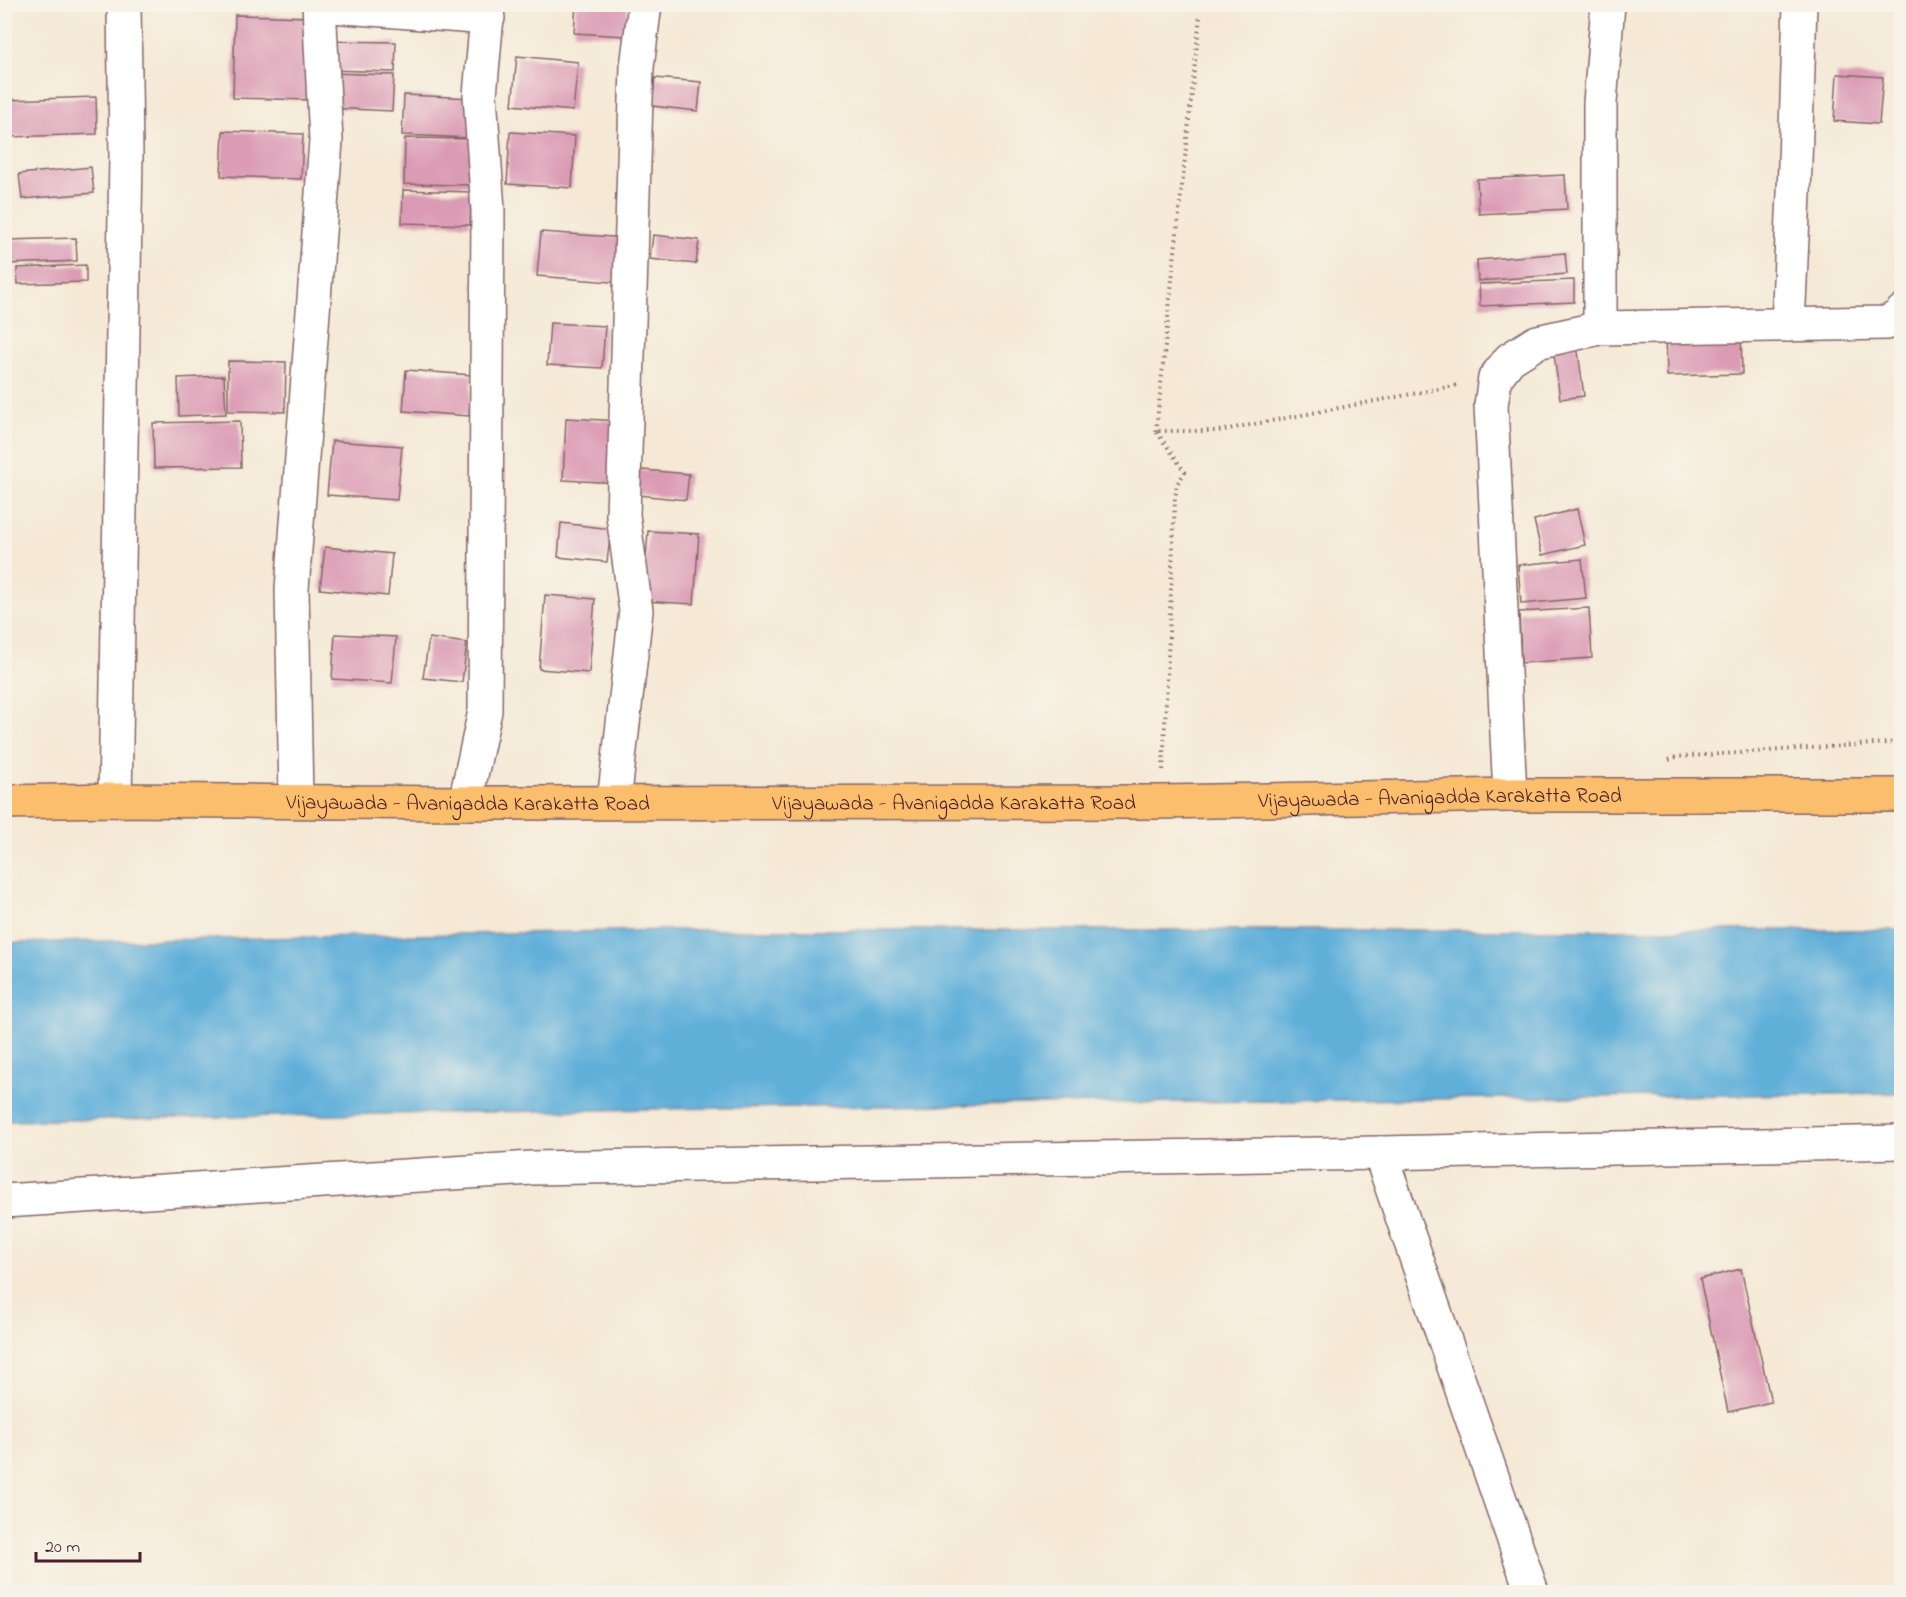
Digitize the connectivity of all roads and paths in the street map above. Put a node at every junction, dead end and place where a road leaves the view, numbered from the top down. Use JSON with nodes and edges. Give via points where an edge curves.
{"nodes":[{"id":1,"x":124,"y":4,"type":"edge"},
{"id":2,"x":645,"y":4,"type":"edge"},
{"id":3,"x":1608,"y":4,"type":"edge"},
{"id":4,"x":1800,"y":4,"type":"edge"},
{"id":5,"x":319,"y":5,"type":"edge"},
{"id":6,"x":488,"y":11,"type":"edge"},
{"id":7,"x":1200,"y":16,"type":"dead end"},
{"id":8,"x":1902,"y":312,"type":"edge"},
{"id":9,"x":1788,"y":325,"type":"junction"},
{"id":10,"x":1600,"y":328,"type":"junction"},
{"id":11,"x":1495,"y":378,"type":"junction"},
{"id":12,"x":1156,"y":431,"type":"junction"},
{"id":13,"x":1902,"y":742,"type":"edge"},
{"id":14,"x":1510,"y":795,"type":"junction"},
{"id":15,"x":1659,"y":795,"type":"junction"},
{"id":16,"x":1902,"y":795,"type":"edge"},
{"id":17,"x":115,"y":800,"type":"junction"},
{"id":18,"x":296,"y":800,"type":"junction"},
{"id":19,"x":4,"y":802,"type":"edge"},
{"id":20,"x":614,"y":802,"type":"junction"},
{"id":21,"x":1161,"y":802,"type":"junction"},
{"id":22,"x":465,"y":803,"type":"junction"},
{"id":23,"x":1902,"y":1142,"type":"edge"},
{"id":24,"x":1380,"y":1154,"type":"junction"},
{"id":25,"x":4,"y":1201,"type":"edge"},
{"id":26,"x":4,"y":1563,"type":"edge"},
{"id":27,"x":12,"y":1593,"type":"edge"},
{"id":28,"x":1532,"y":1593,"type":"edge"}],
"edges":[{"from":1,"to":17,"type":"street","via":[[126,156]]},
{"from":2,"to":20,"type":"street","via":[[637,68],[623,515],[636,610]]},
{"from":3,"to":10,"type":"street","via":[[1600,103]]},
{"from":4,"to":9,"type":"street"},
{"from":5,"to":6,"type":"street"},
{"from":5,"to":18,"type":"street","via":[[326,141],[292,589]]},
{"from":6,"to":22,"type":"street","via":[[480,95],[488,210],[485,711]]},
{"from":7,"to":12,"type":"path"},
{"from":8,"to":9,"type":"street","via":[[1887,323]]},
{"from":9,"to":10,"type":"street"},
{"from":10,"to":11,"type":"street","via":[[1537,342],[1510,359]]},
{"from":11,"to":12,"type":"path","via":[[1218,431]]},
{"from":11,"to":14,"type":"street","via":[[1491,405]]},
{"from":12,"to":21,"type":"path","via":[[1185,472],[1177,484],[1175,500]]},
{"from":13,"to":15,"type":"path","via":[[1676,757],[1656,772]]},
{"from":14,"to":15,"type":"main road","name":"Vijayawada - Avanigadda Karakatta Road"},
{"from":14,"to":21,"type":"main road","name":"Vijayawada - Avanigadda Karakatta Road"},
{"from":15,"to":16,"type":"main road","name":"Vijayawada - Avanigadda Karakatta Road"},
{"from":17,"to":18,"type":"main road","name":"Vijayawada - Avanigadda Karakatta Road"},
{"from":17,"to":19,"type":"main road","name":"Vijayawada - Avanigadda Karakatta Road"},
{"from":18,"to":22,"type":"main road","name":"Vijayawada - Avanigadda Karakatta Road"},
{"from":20,"to":21,"type":"main road","name":"Vijayawada - Avanigadda Karakatta Road"},
{"from":20,"to":22,"type":"main road","name":"Vijayawada - Avanigadda Karakatta Road"},
{"from":23,"to":24,"type":"street"},
{"from":24,"to":25,"type":"street","via":[[532,1168]]},
{"from":24,"to":28,"type":"street"},
{"from":26,"to":27,"type":"path"}]}
